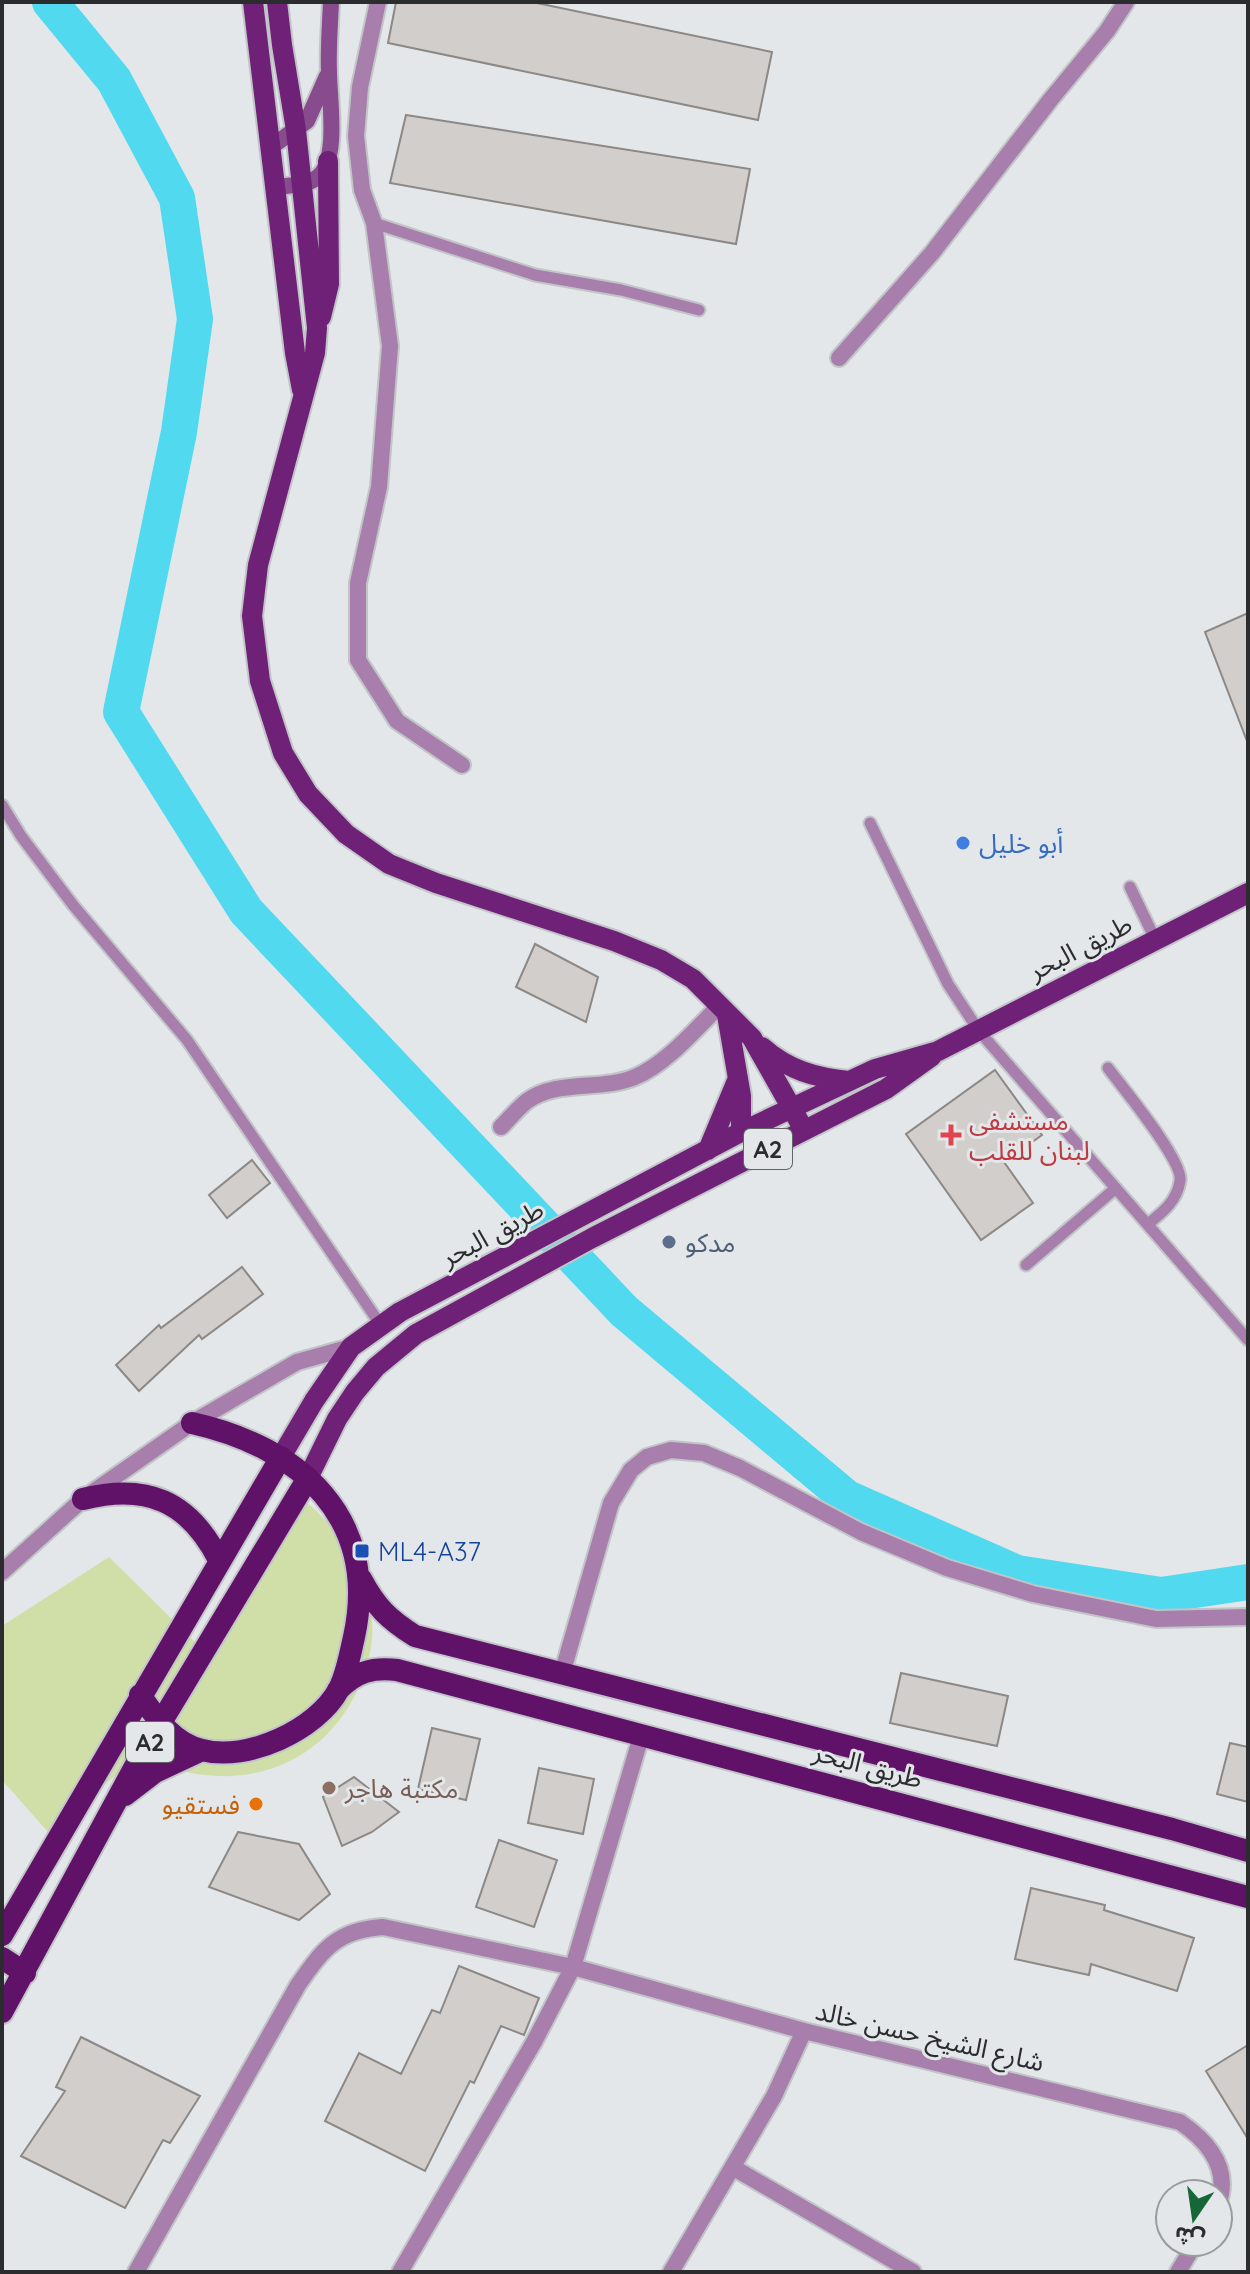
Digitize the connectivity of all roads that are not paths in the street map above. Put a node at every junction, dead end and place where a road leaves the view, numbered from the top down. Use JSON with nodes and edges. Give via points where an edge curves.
{"nodes":[{"id":1,"x":253,"y":2,"type":"edge"},
{"id":2,"x":277,"y":2,"type":"edge"},
{"id":3,"x":331,"y":2,"type":"edge"},
{"id":4,"x":378,"y":2,"type":"edge"},
{"id":5,"x":1126,"y":2,"type":"edge"},
{"id":6,"x":329,"y":70,"type":"junction"},
{"id":7,"x":296,"y":130,"type":"junction"},
{"id":8,"x":271,"y":147,"type":"junction"},
{"id":9,"x":328,"y":161,"type":"junction"},
{"id":10,"x":302,"y":184,"type":"junction"},
{"id":11,"x":276,"y":187,"type":"junction"},
{"id":12,"x":374,"y":223,"type":"junction"},
{"id":13,"x":699,"y":310,"type":"dead end"},
{"id":14,"x":317,"y":328,"type":"junction"},
{"id":15,"x":839,"y":358,"type":"dead end"},
{"id":16,"x":303,"y":394,"type":"junction"},
{"id":17,"x":462,"y":765,"type":"dead end"},
{"id":18,"x":2,"y":805,"type":"edge"},
{"id":19,"x":870,"y":823,"type":"dead end"},
{"id":20,"x":1130,"y":887,"type":"dead end"},
{"id":21,"x":1248,"y":893,"type":"edge"},
{"id":22,"x":1155,"y":939,"type":"junction"},
{"id":23,"x":723,"y":1010,"type":"junction"},
{"id":24,"x":979,"y":1031,"type":"junction"},
{"id":25,"x":752,"y":1038,"type":"junction"},
{"id":26,"x":938,"y":1051,"type":"junction"},
{"id":27,"x":1108,"y":1068,"type":"dead end"},
{"id":28,"x":738,"y":1078,"type":"junction"},
{"id":29,"x":849,"y":1081,"type":"junction"},
{"id":30,"x":792,"y":1108,"type":"junction"},
{"id":31,"x":501,"y":1127,"type":"dead end"},
{"id":32,"x":804,"y":1130,"type":"junction"},
{"id":33,"x":741,"y":1132,"type":"junction"},
{"id":34,"x":708,"y":1150,"type":"junction"},
{"id":35,"x":1116,"y":1188,"type":"junction"},
{"id":36,"x":569,"y":1224,"type":"junction"},
{"id":37,"x":1148,"y":1224,"type":"junction"},
{"id":38,"x":583,"y":1243,"type":"junction"},
{"id":39,"x":1026,"y":1265,"type":"dead end"},
{"id":40,"x":380,"y":1324,"type":"junction"},
{"id":41,"x":1248,"y":1340,"type":"edge"},
{"id":42,"x":351,"y":1347,"type":"junction"},
{"id":43,"x":192,"y":1423,"type":"junction"},
{"id":44,"x":281,"y":1457,"type":"junction"},
{"id":45,"x":308,"y":1478,"type":"junction"},
{"id":46,"x":261,"y":1489,"type":"junction"},
{"id":47,"x":83,"y":1499,"type":"junction"},
{"id":48,"x":292,"y":1505,"type":"junction"},
{"id":49,"x":219,"y":1560,"type":"junction"},
{"id":50,"x":2,"y":1572,"type":"edge"},
{"id":51,"x":361,"y":1579,"type":"junction"},
{"id":52,"x":1248,"y":1617,"type":"edge"},
{"id":53,"x":562,"y":1674,"type":"junction"},
{"id":54,"x":338,"y":1690,"type":"junction"},
{"id":55,"x":140,"y":1695,"type":"junction"},
{"id":56,"x":160,"y":1724,"type":"junction"},
{"id":57,"x":642,"y":1733,"type":"junction"},
{"id":58,"x":202,"y":1750,"type":"junction"},
{"id":59,"x":115,"y":1804,"type":"junction"},
{"id":60,"x":1248,"y":1851,"type":"edge"},
{"id":61,"x":1248,"y":1897,"type":"edge"},
{"id":62,"x":2,"y":1935,"type":"edge"},
{"id":63,"x":2,"y":1958,"type":"edge"},
{"id":64,"x":573,"y":1967,"type":"junction"},
{"id":65,"x":25,"y":1973,"type":"junction"},
{"id":66,"x":2,"y":2012,"type":"edge"},
{"id":67,"x":804,"y":2031,"type":"junction"},
{"id":68,"x":734,"y":2168,"type":"junction"},
{"id":69,"x":1222,"y":2178,"type":"edge"},
{"id":70,"x":136,"y":2272,"type":"edge"},
{"id":71,"x":400,"y":2272,"type":"edge"},
{"id":72,"x":671,"y":2272,"type":"edge"},
{"id":73,"x":913,"y":2272,"type":"edge"}],
"edges":[{"from":1,"to":8,"type":"main road"},
{"from":2,"to":7,"type":"main road"},
{"from":3,"to":6,"type":"main road"},
{"from":4,"to":12,"type":"street","via":[[356,136],[362,190]]},
{"from":5,"to":15,"type":"street","via":[[932,253]]},
{"from":6,"to":7,"type":"main road","via":[[315,108]]},
{"from":6,"to":9,"type":"main road"},
{"from":7,"to":8,"type":"main road"},
{"from":7,"to":10,"type":"main road"},
{"from":8,"to":11,"type":"main road"},
{"from":9,"to":10,"type":"main road","via":[[319,176]]},
{"from":9,"to":14,"type":"main road","via":[[329,284]]},
{"from":10,"to":11,"type":"main road"},
{"from":10,"to":14,"type":"main road"},
{"from":11,"to":16,"type":"main road"},
{"from":12,"to":13,"type":"lane","via":[[535,275]]},
{"from":12,"to":17,"type":"street","via":[[390,346],[379,487],[358,583],[358,660],[397,721]]},
{"from":14,"to":16,"type":"main road"},
{"from":16,"to":23,"type":"main road","via":[[258,565],[252,616],[260,681],[283,753],[308,794],[346,834],[389,864],[661,960],[693,979]]},
{"from":18,"to":40,"type":"lane","via":[[73,905],[187,1040]]},
{"from":19,"to":24,"type":"lane","via":[[948,984]]},
{"from":20,"to":22,"type":"lane"},
{"from":21,"to":22,"type":"main road","name":"طريق البحر","number":"A2"},
{"from":22,"to":24,"type":"main road","name":"طريق البحر","number":"A2"},
{"from":23,"to":25,"type":"main road"},
{"from":23,"to":28,"type":"main road"},
{"from":23,"to":31,"type":"street","via":[[636,1077],[541,1094],[527,1100]]},
{"from":24,"to":26,"type":"main road","name":"طريق البحر","number":"A2"},
{"from":24,"to":35,"type":"lane"},
{"from":25,"to":29,"type":"main road","via":[[796,1070]]},
{"from":25,"to":30,"type":"main road"},
{"from":26,"to":29,"type":"main road","name":"طريق البحر","number":"A2"},
{"from":26,"to":32,"type":"main road","name":"طريق البحر","number":"A2","via":[[886,1089]]},
{"from":27,"to":37,"type":"lane","via":[[1175,1158],[1182,1178],[1173,1203]]},
{"from":28,"to":33,"type":"main road"},
{"from":28,"to":34,"type":"main road"},
{"from":29,"to":30,"type":"main road","name":"طريق البحر","number":"A2"},
{"from":30,"to":32,"type":"main road"},
{"from":30,"to":33,"type":"main road","name":"طريق البحر","number":"A2"},
{"from":32,"to":38,"type":"main road","name":"طريق البحر","number":"A2"},
{"from":33,"to":34,"type":"main road","name":"طريق البحر","number":"A2"},
{"from":34,"to":36,"type":"main road","name":"طريق البحر","number":"A2"},
{"from":35,"to":37,"type":"lane"},
{"from":35,"to":39,"type":"lane"},
{"from":36,"to":38,"type":"main road"},
{"from":36,"to":40,"type":"main road","name":"طريق البحر","number":"A2"},
{"from":37,"to":41,"type":"lane"},
{"from":38,"to":45,"type":"main road","name":"طريق البحر","number":"A2","via":[[395,1350],[355,1392]]},
{"from":40,"to":42,"type":"main road","name":"طريق البحر","number":"A2"},
{"from":42,"to":43,"type":"street","via":[[297,1362]]},
{"from":42,"to":44,"type":"main road","name":"طريق البحر","number":"A2"},
{"from":43,"to":44,"type":"highway","number":"A2","via":[[238,1436]]},
{"from":43,"to":47,"type":"street"},
{"from":44,"to":45,"type":"highway","number":"A2"},
{"from":44,"to":46,"type":"highway","name":"طريق البحر","number":"A2"},
{"from":45,"to":48,"type":"highway","number":"A2"},
{"from":45,"to":51,"type":"highway","name":"طريق البحر","number":"A2","via":[[343,1524]]},
{"from":46,"to":48,"type":"highway"},
{"from":46,"to":49,"type":"highway","name":"طريق البحر","number":"A2"},
{"from":47,"to":49,"type":"highway","via":[[123,1492],[164,1501],[197,1525]]},
{"from":47,"to":50,"type":"street"},
{"from":48,"to":56,"type":"highway","number":"A2"},
{"from":49,"to":55,"type":"highway","name":"طريق البحر","number":"A2"},
{"from":51,"to":53,"type":"highway","name":"طريق البحر","via":[[392,1622],[415,1636]]},
{"from":51,"to":54,"type":"highway","name":"طريق البحر","number":"A2","via":[[361,1607]]},
{"from":52,"to":53,"type":"street","via":[[1156,1619],[1033,1594],[947,1568],[861,1532],[704,1453],[671,1450],[647,1457],[631,1470],[611,1503]]},
{"from":53,"to":60,"type":"highway","name":"طريق البحر"},
{"from":54,"to":57,"type":"highway","name":"طريق البحر","via":[[365,1671],[397,1670]]},
{"from":54,"to":58,"type":"highway","name":"طريق البحر","number":"A2","via":[[318,1714],[265,1746],[234,1752]]},
{"from":55,"to":56,"type":"highway","name":"طريق البحر","number":"A2"},
{"from":55,"to":62,"type":"highway","number":"A2"},
{"from":56,"to":58,"type":"highway","name":"طريق البحر","number":"A2"},
{"from":56,"to":59,"type":"highway","number":"A2"},
{"from":57,"to":61,"type":"highway","name":"طريق البحر"},
{"from":57,"to":64,"type":"street"},
{"from":58,"to":59,"type":"highway","via":[[155,1772]]},
{"from":59,"to":65,"type":"highway","number":"A2"},
{"from":63,"to":65,"type":"highway"},
{"from":64,"to":67,"type":"street","name":"شارع الشيخ حسن خالد"},
{"from":64,"to":70,"type":"street","name":"شارع الشيخ حسن خالد","via":[[383,1927],[359,1929],[338,1939],[298,1985]]},
{"from":64,"to":71,"type":"street"},
{"from":65,"to":66,"type":"highway","number":"A2"},
{"from":67,"to":68,"type":"street"},
{"from":67,"to":69,"type":"street","name":"شارع الشيخ حسن خالد","via":[[1180,2122],[1200,2137],[1219,2164]]},
{"from":68,"to":72,"type":"street"},
{"from":68,"to":73,"type":"street"}]}
